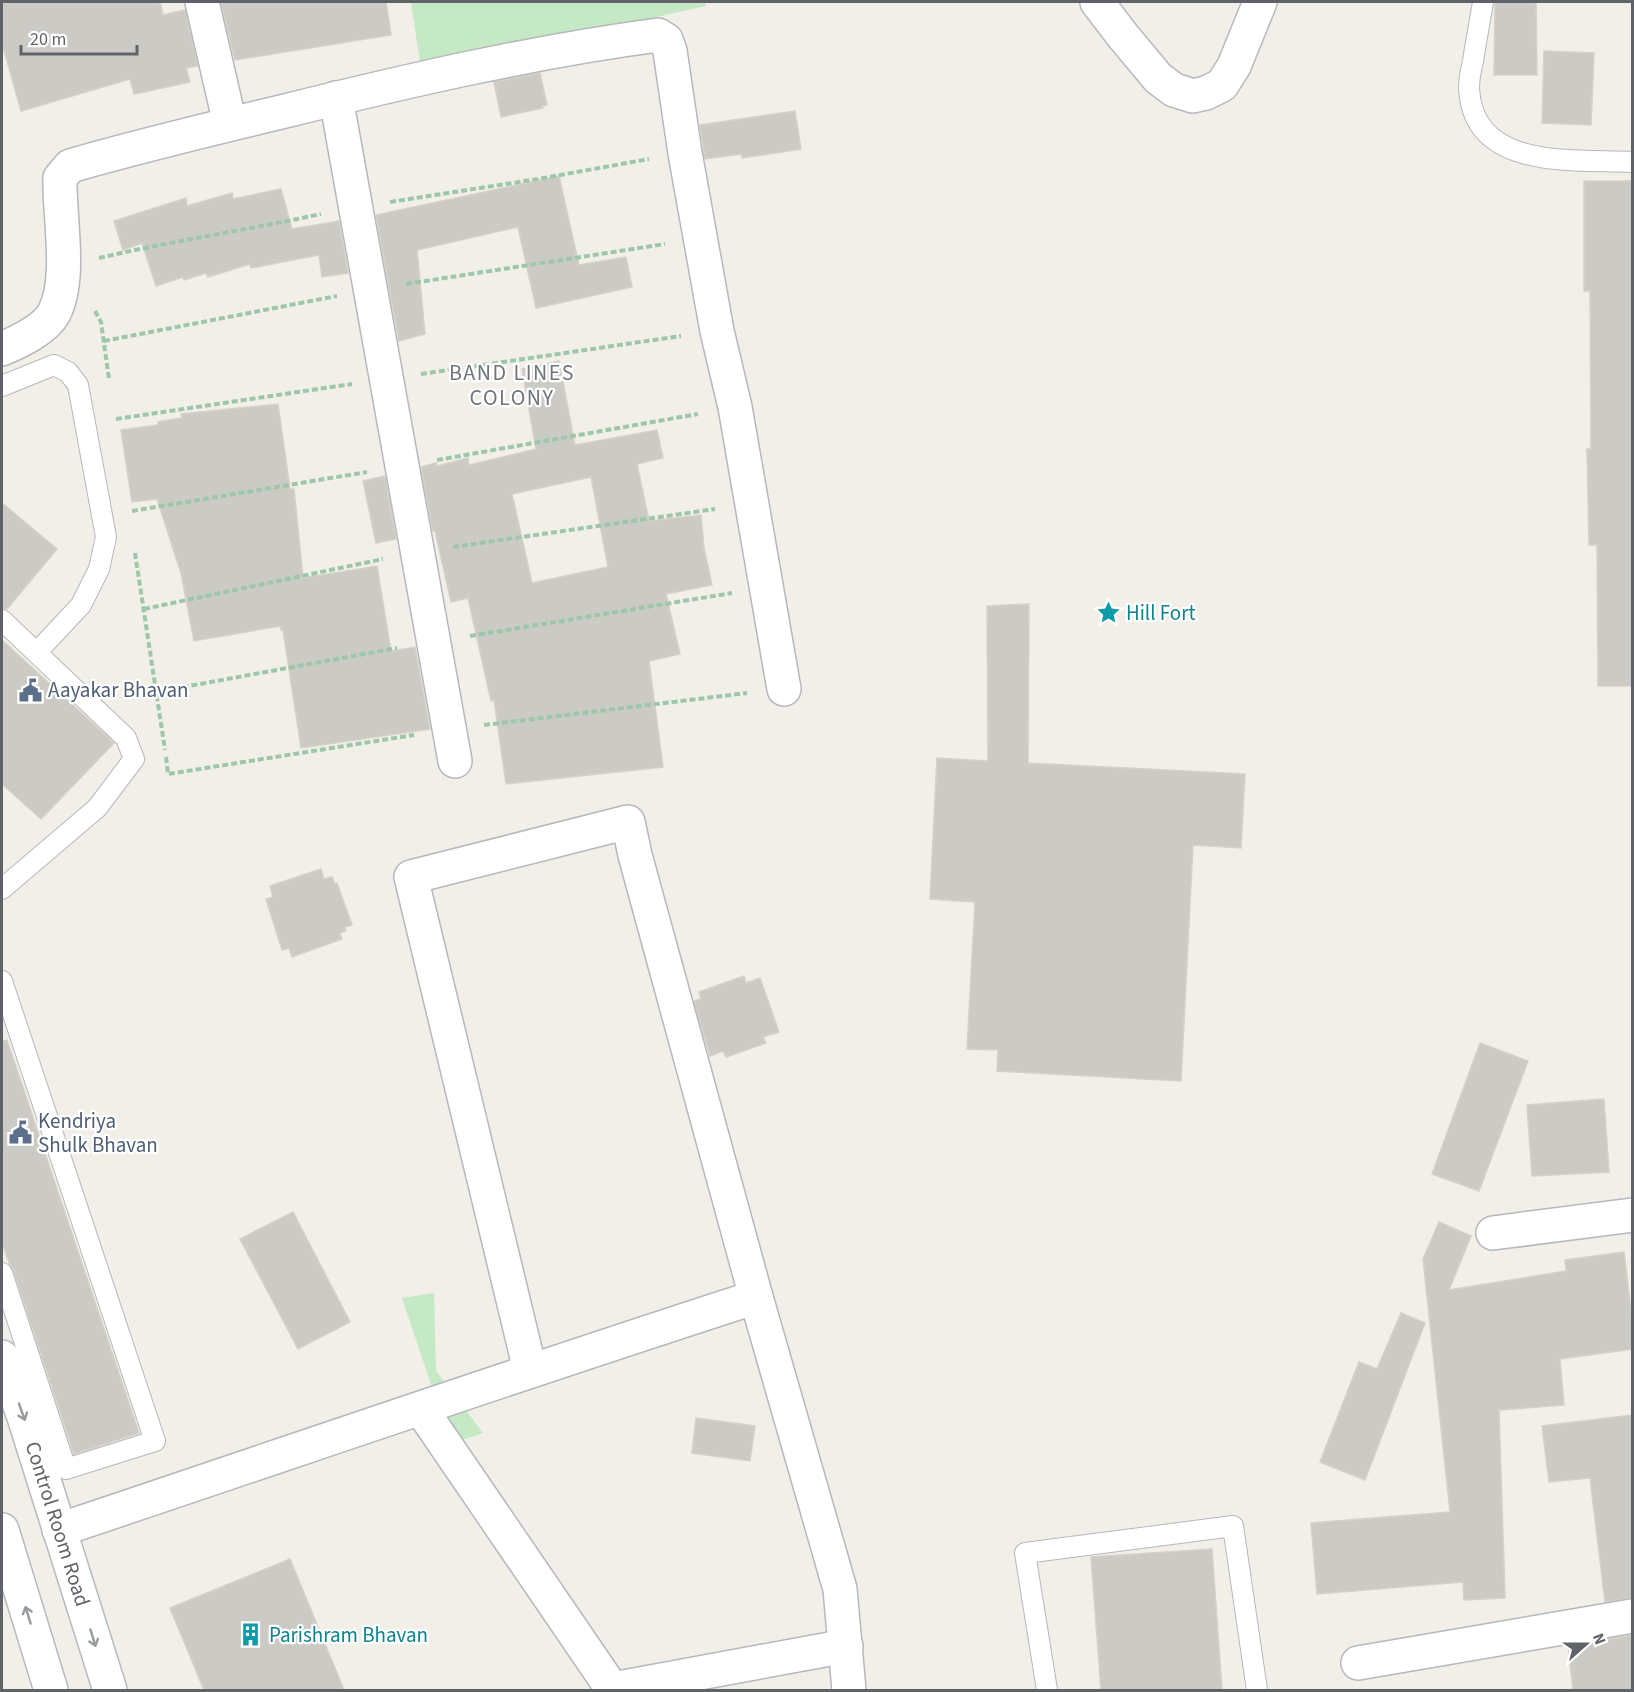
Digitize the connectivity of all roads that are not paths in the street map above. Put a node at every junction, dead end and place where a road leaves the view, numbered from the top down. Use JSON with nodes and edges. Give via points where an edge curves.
{"nodes":[{"id":1,"x":202,"y":2,"type":"edge"},
{"id":2,"x":1097,"y":2,"type":"edge"},
{"id":3,"x":1260,"y":2,"type":"edge"},
{"id":4,"x":1483,"y":2,"type":"edge"},
{"id":5,"x":336,"y":98,"type":"junction"},
{"id":6,"x":230,"y":124,"type":"junction"},
{"id":7,"x":1632,"y":162,"type":"edge"},
{"id":8,"x":2,"y":349,"type":"edge"},
{"id":9,"x":2,"y":386,"type":"edge"},
{"id":10,"x":2,"y":620,"type":"edge"},
{"id":11,"x":38,"y":652,"type":"junction"},
{"id":12,"x":784,"y":689,"type":"road end"},
{"id":13,"x":455,"y":761,"type":"dead end"},
{"id":14,"x":2,"y":889,"type":"edge"},
{"id":15,"x":2,"y":981,"type":"edge"},
{"id":16,"x":1632,"y":1215,"type":"edge"},
{"id":17,"x":1493,"y":1233,"type":"dead end"},
{"id":18,"x":2,"y":1273,"type":"edge"},
{"id":19,"x":756,"y":1297,"type":"junction"},
{"id":20,"x":2,"y":1357,"type":"edge"},
{"id":21,"x":530,"y":1370,"type":"junction"},
{"id":22,"x":421,"y":1409,"type":"junction"},
{"id":23,"x":53,"y":1473,"type":"junction"},
{"id":24,"x":59,"y":1530,"type":"junction"},
{"id":25,"x":4,"y":1549,"type":"edge"},
{"id":26,"x":1632,"y":1616,"type":"edge"},
{"id":27,"x":846,"y":1646,"type":"junction"},
{"id":28,"x":1358,"y":1663,"type":"dead end"},
{"id":29,"x":51,"y":1690,"type":"edge"},
{"id":30,"x":110,"y":1690,"type":"edge"},
{"id":31,"x":613,"y":1690,"type":"edge"},
{"id":32,"x":849,"y":1690,"type":"edge"},
{"id":33,"x":1047,"y":1690,"type":"edge"},
{"id":34,"x":1257,"y":1690,"type":"edge"}],
"edges":[{"from":1,"to":6,"type":"street"},
{"from":2,"to":3,"type":"street","via":[[1158,78],[1174,90],[1193,96],[1222,85],[1234,66]]},
{"from":4,"to":7,"type":"lane","via":[[1469,85],[1471,106],[1480,127],[1503,147],[1534,158]]},
{"from":5,"to":6,"type":"street"},
{"from":5,"to":12,"type":"street","via":[[585,45],[658,35],[666,40]]},
{"from":5,"to":13,"type":"street"},
{"from":6,"to":8,"type":"street","via":[[70,166],[60,178],[64,281],[54,314],[31,336]]},
{"from":9,"to":11,"type":"lane","via":[[54,365],[68,372],[78,385],[106,537],[99,569],[81,605]]},
{"from":10,"to":11,"type":"lane"},
{"from":11,"to":14,"type":"lane","via":[[126,738],[134,759],[97,808]]},
{"from":15,"to":23,"type":"lane","via":[[155,1441]]},
{"from":16,"to":17,"type":"street"},
{"from":18,"to":23,"type":"lane"},
{"from":19,"to":21,"type":"street"},
{"from":19,"to":21,"type":"street","via":[[628,822],[411,877]]},
{"from":19,"to":27,"type":"street","via":[[840,1589]]},
{"from":20,"to":23,"type":"street","name":"Control Room Road","one_way":true,"via":[[24,1417]]},
{"from":21,"to":22,"type":"street"},
{"from":22,"to":24,"type":"street"},
{"from":22,"to":31,"type":"street"},
{"from":23,"to":24,"type":"street","name":"Control Room Road"},
{"from":24,"to":30,"type":"street","name":"Control Room Road","one_way":true},
{"from":29,"to":25,"type":"street","one_way":true},
{"from":26,"to":28,"type":"street"},
{"from":27,"to":31,"type":"street"},
{"from":27,"to":32,"type":"street"},
{"from":33,"to":34,"type":"lane","via":[[1025,1553],[1233,1526]]}]}
